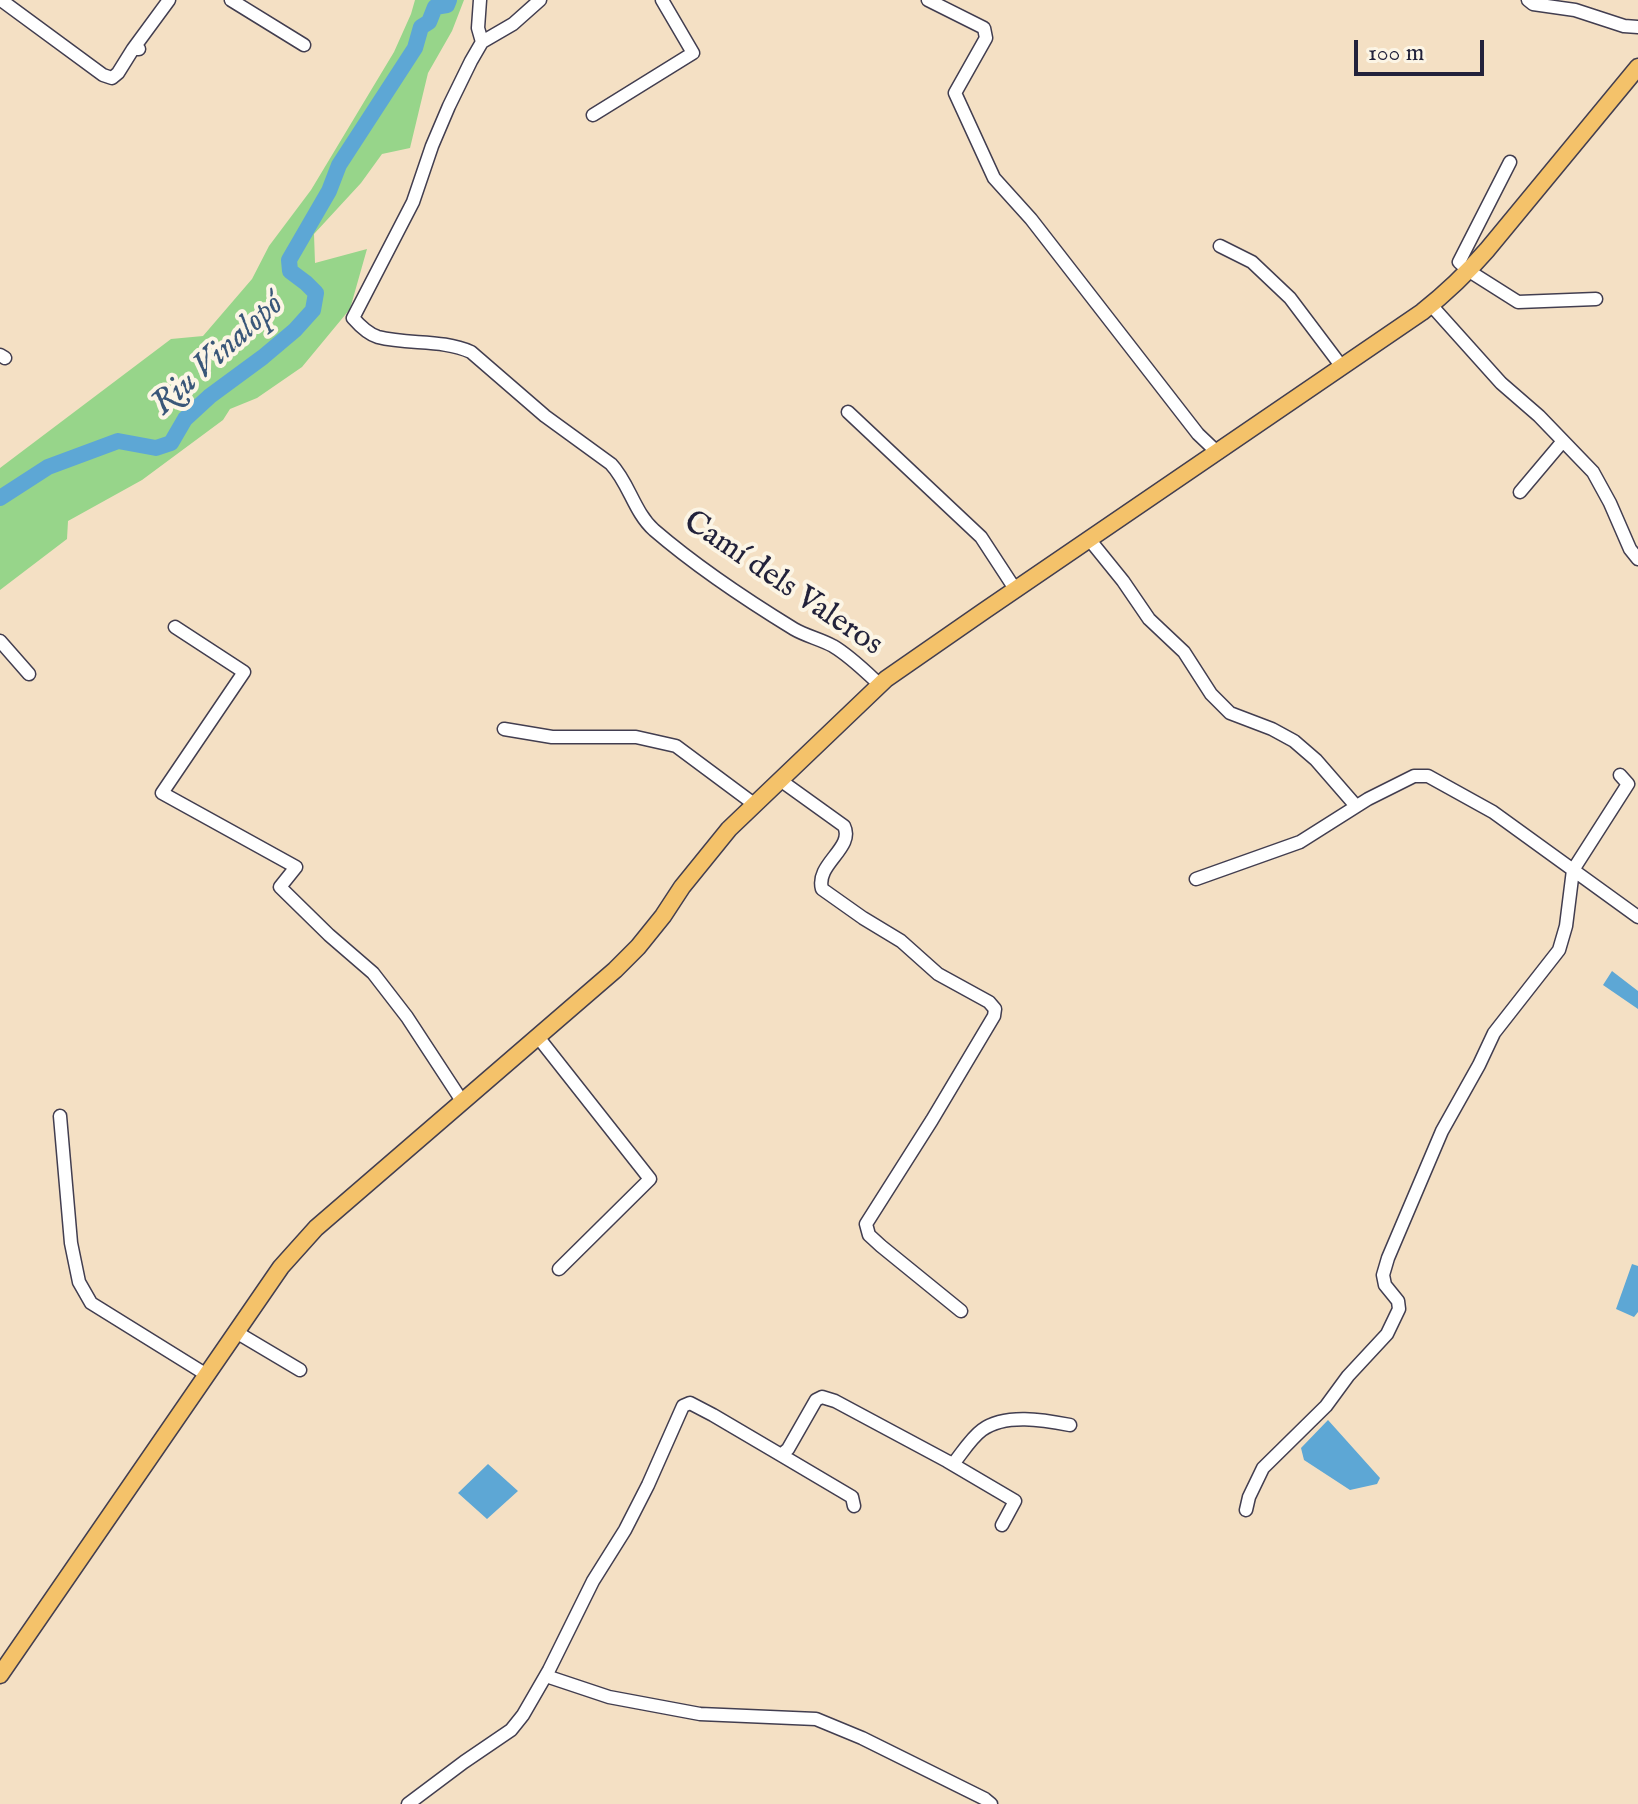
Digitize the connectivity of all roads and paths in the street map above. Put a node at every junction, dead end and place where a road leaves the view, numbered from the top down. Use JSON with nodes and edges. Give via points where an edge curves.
{"nodes":[{"id":1,"x":1,"y":0,"type":"edge"},
{"id":2,"x":169,"y":0,"type":"edge"},
{"id":3,"x":231,"y":0,"type":"edge"},
{"id":4,"x":480,"y":0,"type":"edge"},
{"id":5,"x":540,"y":0,"type":"edge"},
{"id":6,"x":662,"y":0,"type":"edge"},
{"id":7,"x":928,"y":0,"type":"edge"},
{"id":8,"x":1528,"y":0,"type":"edge"},
{"id":9,"x":1638,"y":27,"type":"edge"},
{"id":10,"x":482,"y":42,"type":"junction"},
{"id":11,"x":304,"y":45,"type":"dead end"},
{"id":12,"x":1638,"y":67,"type":"edge"},
{"id":13,"x":593,"y":115,"type":"dead end"},
{"id":14,"x":1510,"y":162,"type":"dead end"},
{"id":15,"x":1220,"y":246,"type":"dead end"},
{"id":16,"x":1469,"y":271,"type":"junction"},
{"id":17,"x":1596,"y":299,"type":"dead end"},
{"id":18,"x":1431,"y":305,"type":"junction"},
{"id":19,"x":1342,"y":367,"type":"junction"},
{"id":20,"x":848,"y":412,"type":"dead end"},
{"id":21,"x":1563,"y":441,"type":"junction"},
{"id":22,"x":1218,"y":453,"type":"junction"},
{"id":23,"x":1520,"y":492,"type":"dead end"},
{"id":24,"x":1089,"y":539,"type":"junction"},
{"id":25,"x":1638,"y":559,"type":"edge"},
{"id":26,"x":1015,"y":589,"type":"junction"},
{"id":27,"x":175,"y":627,"type":"dead end"},
{"id":28,"x":0,"y":641,"type":"edge"},
{"id":29,"x":29,"y":674,"type":"dead end"},
{"id":30,"x":880,"y":685,"type":"junction"},
{"id":31,"x":504,"y":729,"type":"dead end"},
{"id":32,"x":1620,"y":775,"type":"dead end"},
{"id":33,"x":780,"y":780,"type":"junction"},
{"id":34,"x":754,"y":804,"type":"junction"},
{"id":35,"x":1356,"y":806,"type":"junction"},
{"id":36,"x":1573,"y":870,"type":"junction"},
{"id":37,"x":1196,"y":879,"type":"dead end"},
{"id":38,"x":1638,"y":917,"type":"edge"},
{"id":39,"x":538,"y":1037,"type":"junction"},
{"id":40,"x":462,"y":1101,"type":"junction"},
{"id":41,"x":60,"y":1116,"type":"dead end"},
{"id":42,"x":559,"y":1269,"type":"dead end"},
{"id":43,"x":961,"y":1311,"type":"dead end"},
{"id":44,"x":236,"y":1332,"type":"junction"},
{"id":45,"x":300,"y":1370,"type":"dead end"},
{"id":46,"x":207,"y":1375,"type":"junction"},
{"id":47,"x":1070,"y":1425,"type":"dead end"},
{"id":48,"x":781,"y":1455,"type":"junction"},
{"id":49,"x":953,"y":1464,"type":"junction"},
{"id":50,"x":854,"y":1506,"type":"dead end"},
{"id":51,"x":1246,"y":1510,"type":"dead end"},
{"id":52,"x":1002,"y":1525,"type":"dead end"},
{"id":53,"x":0,"y":1675,"type":"edge"},
{"id":54,"x":546,"y":1676,"type":"junction"},
{"id":55,"x":408,"y":1804,"type":"edge"},
{"id":56,"x":991,"y":1804,"type":"edge"}],
"edges":[{"from":1,"to":2,"type":"street","via":[[112,78]]},
{"from":3,"to":11,"type":"street"},
{"from":4,"to":10,"type":"street"},
{"from":5,"to":10,"type":"street"},
{"from":6,"to":13,"type":"street","via":[[693,53]]},
{"from":7,"to":22,"type":"street","via":[[984,28],[986,38],[955,93],[994,178]]},
{"from":8,"to":9,"type":"street"},
{"from":10,"to":30,"type":"street","name":"Camí dels Valeros","via":[[449,106],[413,202],[353,318],[376,337],[471,352],[611,464],[651,527],[740,594],[798,631],[832,645]]},
{"from":12,"to":16,"type":"main road"},
{"from":14,"to":16,"type":"street","via":[[1459,262]]},
{"from":15,"to":19,"type":"street","via":[[1252,262],[1290,298]]},
{"from":16,"to":17,"type":"street","via":[[1518,302]]},
{"from":16,"to":18,"type":"main road"},
{"from":18,"to":19,"type":"main road"},
{"from":18,"to":21,"type":"street","via":[[1501,383]]},
{"from":19,"to":22,"type":"main road"},
{"from":20,"to":26,"type":"street","via":[[981,537]]},
{"from":21,"to":23,"type":"street"},
{"from":21,"to":25,"type":"street","via":[[1593,472]]},
{"from":22,"to":24,"type":"main road"},
{"from":24,"to":26,"type":"main road"},
{"from":24,"to":35,"type":"street","via":[[1230,713],[1294,741]]},
{"from":26,"to":30,"type":"main road"},
{"from":27,"to":40,"type":"street","via":[[244,672],[162,793],[296,867],[280,887],[373,973]]},
{"from":28,"to":29,"type":"street"},
{"from":30,"to":33,"type":"main road"},
{"from":31,"to":34,"type":"street","via":[[552,737],[636,737],[676,746]]},
{"from":32,"to":36,"type":"street","via":[[1628,784]]},
{"from":33,"to":34,"type":"main road"},
{"from":33,"to":43,"type":"street","via":[[847,832],[823,872],[822,889],[995,1009],[866,1224],[881,1246]]},
{"from":34,"to":39,"type":"main road","via":[[707,855],[638,947]]},
{"from":35,"to":36,"type":"street","via":[[1414,776],[1428,776],[1493,812]]},
{"from":35,"to":37,"type":"street","via":[[1300,842]]},
{"from":36,"to":38,"type":"street"},
{"from":36,"to":51,"type":"street","via":[[1559,950],[1494,1033],[1442,1131],[1388,1258],[1385,1285],[1399,1309],[1387,1334],[1326,1406],[1263,1468]]},
{"from":39,"to":40,"type":"main road"},
{"from":39,"to":42,"type":"street","via":[[650,1179]]},
{"from":40,"to":44,"type":"main road","via":[[304,1239]]},
{"from":41,"to":46,"type":"street","via":[[79,1282],[91,1303]]},
{"from":44,"to":45,"type":"street"},
{"from":44,"to":46,"type":"main road"},
{"from":46,"to":53,"type":"main road"},
{"from":47,"to":49,"type":"street","via":[[1038,1419],[994,1423],[979,1432]]},
{"from":48,"to":49,"type":"street","via":[[822,1397]]},
{"from":48,"to":50,"type":"street","via":[[852,1497]]},
{"from":48,"to":54,"type":"street","via":[[690,1403],[683,1406],[648,1485]]},
{"from":49,"to":52,"type":"street","via":[[1015,1501]]},
{"from":54,"to":55,"type":"street","via":[[511,1730]]},
{"from":54,"to":56,"type":"street","via":[[609,1697],[700,1714],[816,1719]]}]}
